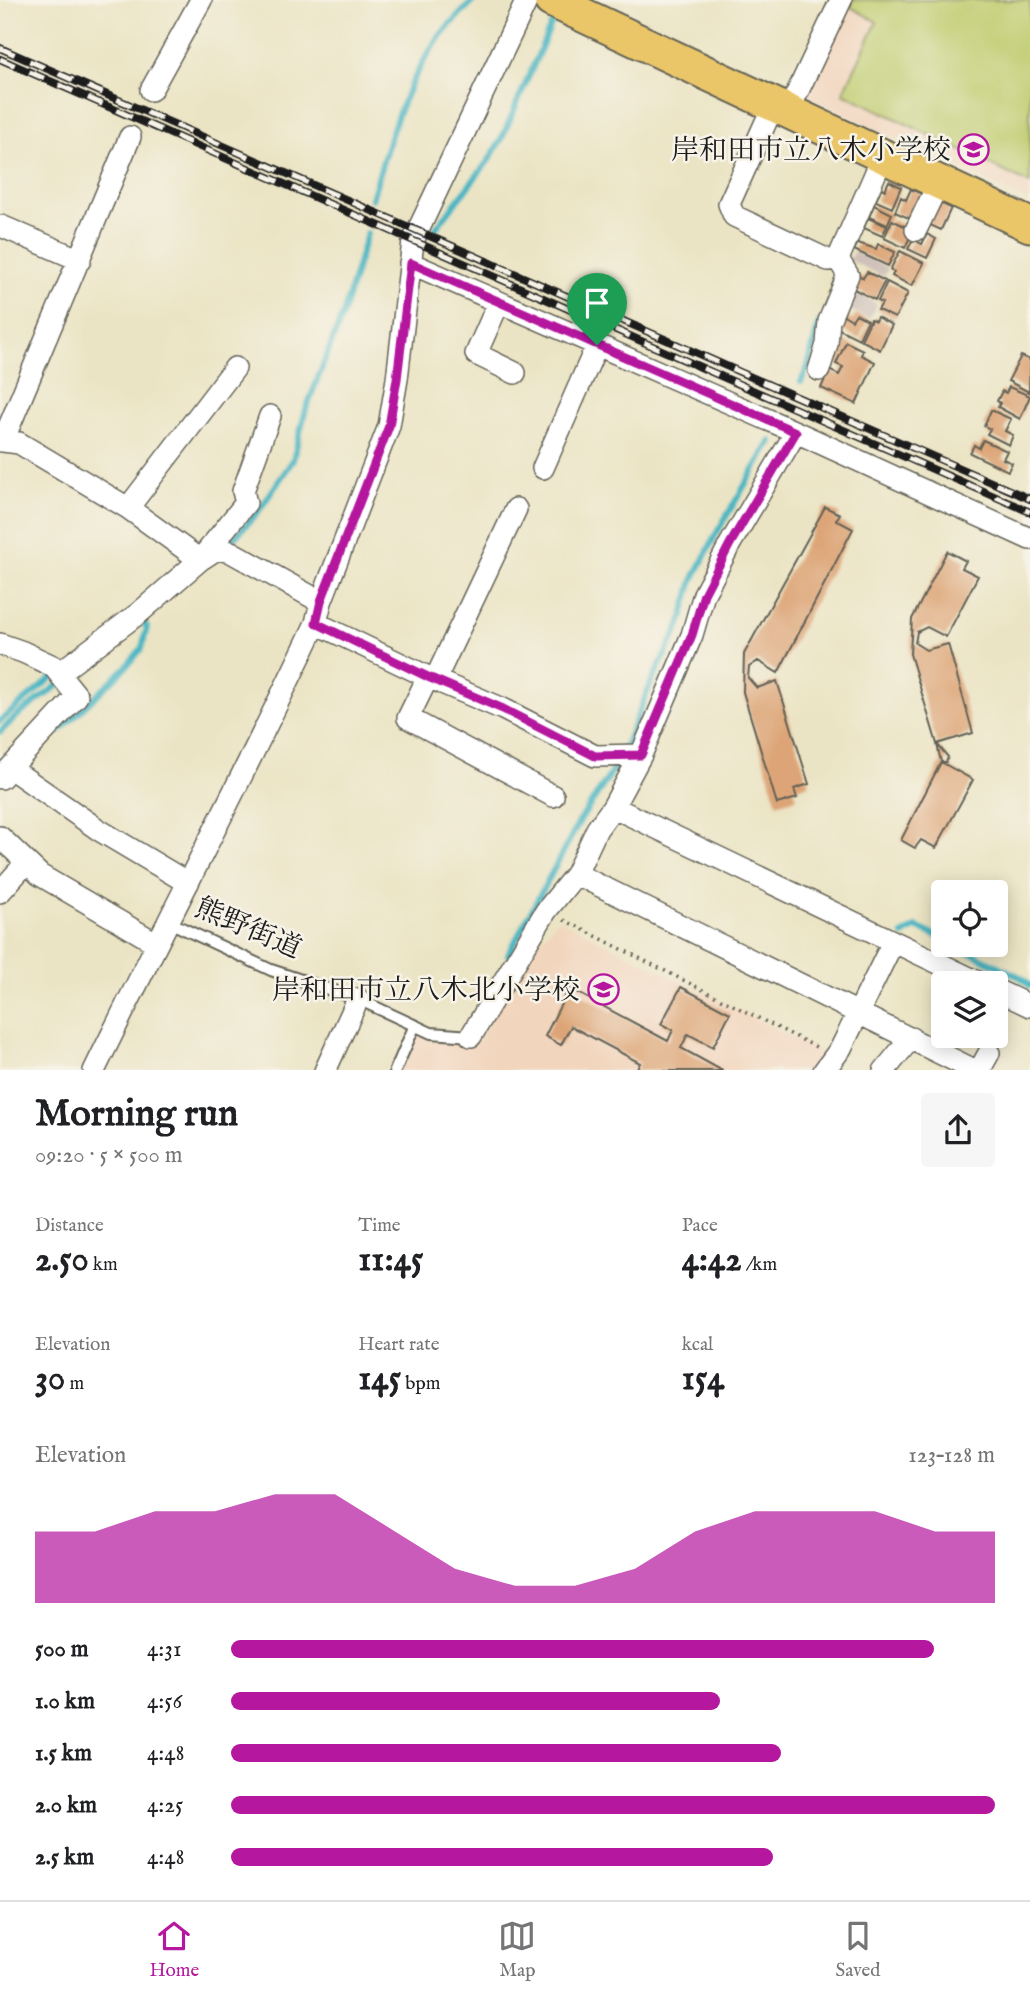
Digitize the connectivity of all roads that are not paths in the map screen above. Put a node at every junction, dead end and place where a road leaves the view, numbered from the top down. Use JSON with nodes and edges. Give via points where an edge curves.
{"nodes":[{"id":1,"x":201,"y":0,"type":"edge"},
{"id":2,"x":527,"y":0,"type":"edge"},
{"id":3,"x":551,"y":0,"type":"edge"},
{"id":4,"x":841,"y":0,"type":"edge"},
{"id":5,"x":151,"y":90,"type":"dead end"},
{"id":6,"x":781,"y":108,"type":"junction"},
{"id":7,"x":130,"y":136,"type":"dead end"},
{"id":8,"x":883,"y":156,"type":"junction"},
{"id":9,"x":939,"y":182,"type":"junction"},
{"id":10,"x":1030,"y":225,"type":"edge"},
{"id":11,"x":1,"y":226,"type":"edge"},
{"id":12,"x":916,"y":229,"type":"dead end"},
{"id":13,"x":838,"y":259,"type":"junction"},
{"id":14,"x":80,"y":260,"type":"junction"},
{"id":15,"x":411,"y":263,"type":"junction"},
{"id":16,"x":499,"y":302,"type":"junction"},
{"id":17,"x":597,"y":345,"type":"junction"},
{"id":18,"x":235,"y":368,"type":"dead end"},
{"id":19,"x":819,"y":370,"type":"dead end"},
{"id":20,"x":514,"y":373,"type":"dead end"},
{"id":21,"x":270,"y":416,"type":"dead end"},
{"id":22,"x":796,"y":432,"type":"junction"},
{"id":23,"x":1,"y":441,"type":"edge"},
{"id":24,"x":542,"y":468,"type":"dead end"},
{"id":25,"x":128,"y":508,"type":"junction"},
{"id":26,"x":516,"y":509,"type":"dead end"},
{"id":27,"x":1030,"y":539,"type":"edge"},
{"id":28,"x":216,"y":554,"type":"junction"},
{"id":29,"x":321,"y":601,"type":"junction"},
{"id":30,"x":316,"y":623,"type":"junction"},
{"id":31,"x":0,"y":644,"type":"edge"},
{"id":32,"x":63,"y":678,"type":"junction"},
{"id":33,"x":431,"y":678,"type":"junction"},
{"id":34,"x":641,"y":755,"type":"junction"},
{"id":35,"x":5,"y":774,"type":"edge"},
{"id":36,"x":553,"y":796,"type":"dead end"},
{"id":37,"x":613,"y":807,"type":"junction"},
{"id":38,"x":0,"y":837,"type":"edge"},
{"id":39,"x":26,"y":863,"type":"junction"},
{"id":40,"x":576,"y":874,"type":"junction"},
{"id":41,"x":188,"y":883,"type":"junction"},
{"id":42,"x":0,"y":891,"type":"edge"},
{"id":43,"x":167,"y":921,"type":"junction"},
{"id":44,"x":893,"y":942,"type":"junction"},
{"id":45,"x":156,"y":943,"type":"junction"},
{"id":46,"x":954,"y":971,"type":"edge"},
{"id":47,"x":1008,"y":996,"type":"edge"},
{"id":48,"x":358,"y":999,"type":"junction"},
{"id":49,"x":1030,"y":1006,"type":"edge"},
{"id":50,"x":858,"y":1013,"type":"junction"},
{"id":51,"x":415,"y":1025,"type":"junction"},
{"id":52,"x":471,"y":1036,"type":"joint"},
{"id":53,"x":911,"y":1038,"type":"junction"},
{"id":54,"x":829,"y":1064,"type":"edge"},
{"id":55,"x":982,"y":1065,"type":"edge"},
{"id":56,"x":94,"y":1070,"type":"edge"},
{"id":57,"x":325,"y":1070,"type":"edge"},
{"id":58,"x":395,"y":1070,"type":"edge"},
{"id":59,"x":884,"y":1070,"type":"edge"}],
"edges":[{"from":1,"to":5,"type":"street"},
{"from":2,"to":15,"type":"street","via":[[417,231]]},
{"from":3,"to":6,"type":"main road"},
{"from":4,"to":6,"type":"street"},
{"from":6,"to":8,"type":"main road"},
{"from":6,"to":13,"type":"street","via":[[729,204],[734,216],[828,260]]},
{"from":7,"to":14,"type":"street"},
{"from":8,"to":9,"type":"main road"},
{"from":8,"to":13,"type":"street"},
{"from":9,"to":10,"type":"main road"},
{"from":9,"to":12,"type":"street"},
{"from":11,"to":14,"type":"street"},
{"from":13,"to":19,"type":"street","via":[[848,275],[829,321]]},
{"from":14,"to":23,"type":"street"},
{"from":15,"to":16,"type":"street"},
{"from":15,"to":29,"type":"street","via":[[389,426]]},
{"from":16,"to":17,"type":"street"},
{"from":16,"to":20,"type":"street","via":[[476,354]]},
{"from":17,"to":22,"type":"street"},
{"from":17,"to":24,"type":"street"},
{"from":18,"to":25,"type":"street"},
{"from":21,"to":28,"type":"street","via":[[243,491],[246,503]]},
{"from":22,"to":27,"type":"street"},
{"from":22,"to":34,"type":"street","via":[[704,594],[692,635]]},
{"from":23,"to":25,"type":"street","via":[[19,443]]},
{"from":25,"to":28,"type":"street"},
{"from":26,"to":33,"type":"street"},
{"from":28,"to":29,"type":"street"},
{"from":28,"to":32,"type":"street"},
{"from":29,"to":30,"type":"street"},
{"from":30,"to":33,"type":"street"},
{"from":30,"to":41,"type":"street"},
{"from":31,"to":32,"type":"street","via":[[53,666]]},
{"from":32,"to":35,"type":"street","via":[[77,696]]},
{"from":33,"to":34,"type":"street","via":[[595,756]]},
{"from":33,"to":36,"type":"street","via":[[408,718]]},
{"from":34,"to":37,"type":"street"},
{"from":35,"to":41,"type":"street"},
{"from":37,"to":40,"type":"street"},
{"from":37,"to":44,"type":"street"},
{"from":38,"to":39,"type":"street","name":"熊野街道"},
{"from":39,"to":42,"type":"street"},
{"from":39,"to":45,"type":"street","name":"熊野街道","via":[[40,876]]},
{"from":40,"to":50,"type":"street"},
{"from":40,"to":52,"type":"street","via":[[546,911]]},
{"from":41,"to":43,"type":"street"},
{"from":43,"to":45,"type":"street","name":"熊野街道"},
{"from":43,"to":48,"type":"lane","name":"熊野街道","via":[[271,970]]},
{"from":44,"to":46,"type":"street"},
{"from":44,"to":50,"type":"street"},
{"from":45,"to":56,"type":"street"},
{"from":47,"to":49,"type":"street"},
{"from":48,"to":51,"type":"lane","name":"熊野街道"},
{"from":48,"to":57,"type":"street"},
{"from":50,"to":53,"type":"street"},
{"from":50,"to":54,"type":"street"},
{"from":51,"to":52,"type":"lane","name":"熊野街道","via":[[431,1033]]},
{"from":51,"to":58,"type":"lane"},
{"from":53,"to":55,"type":"street"},
{"from":53,"to":59,"type":"street"}]}
